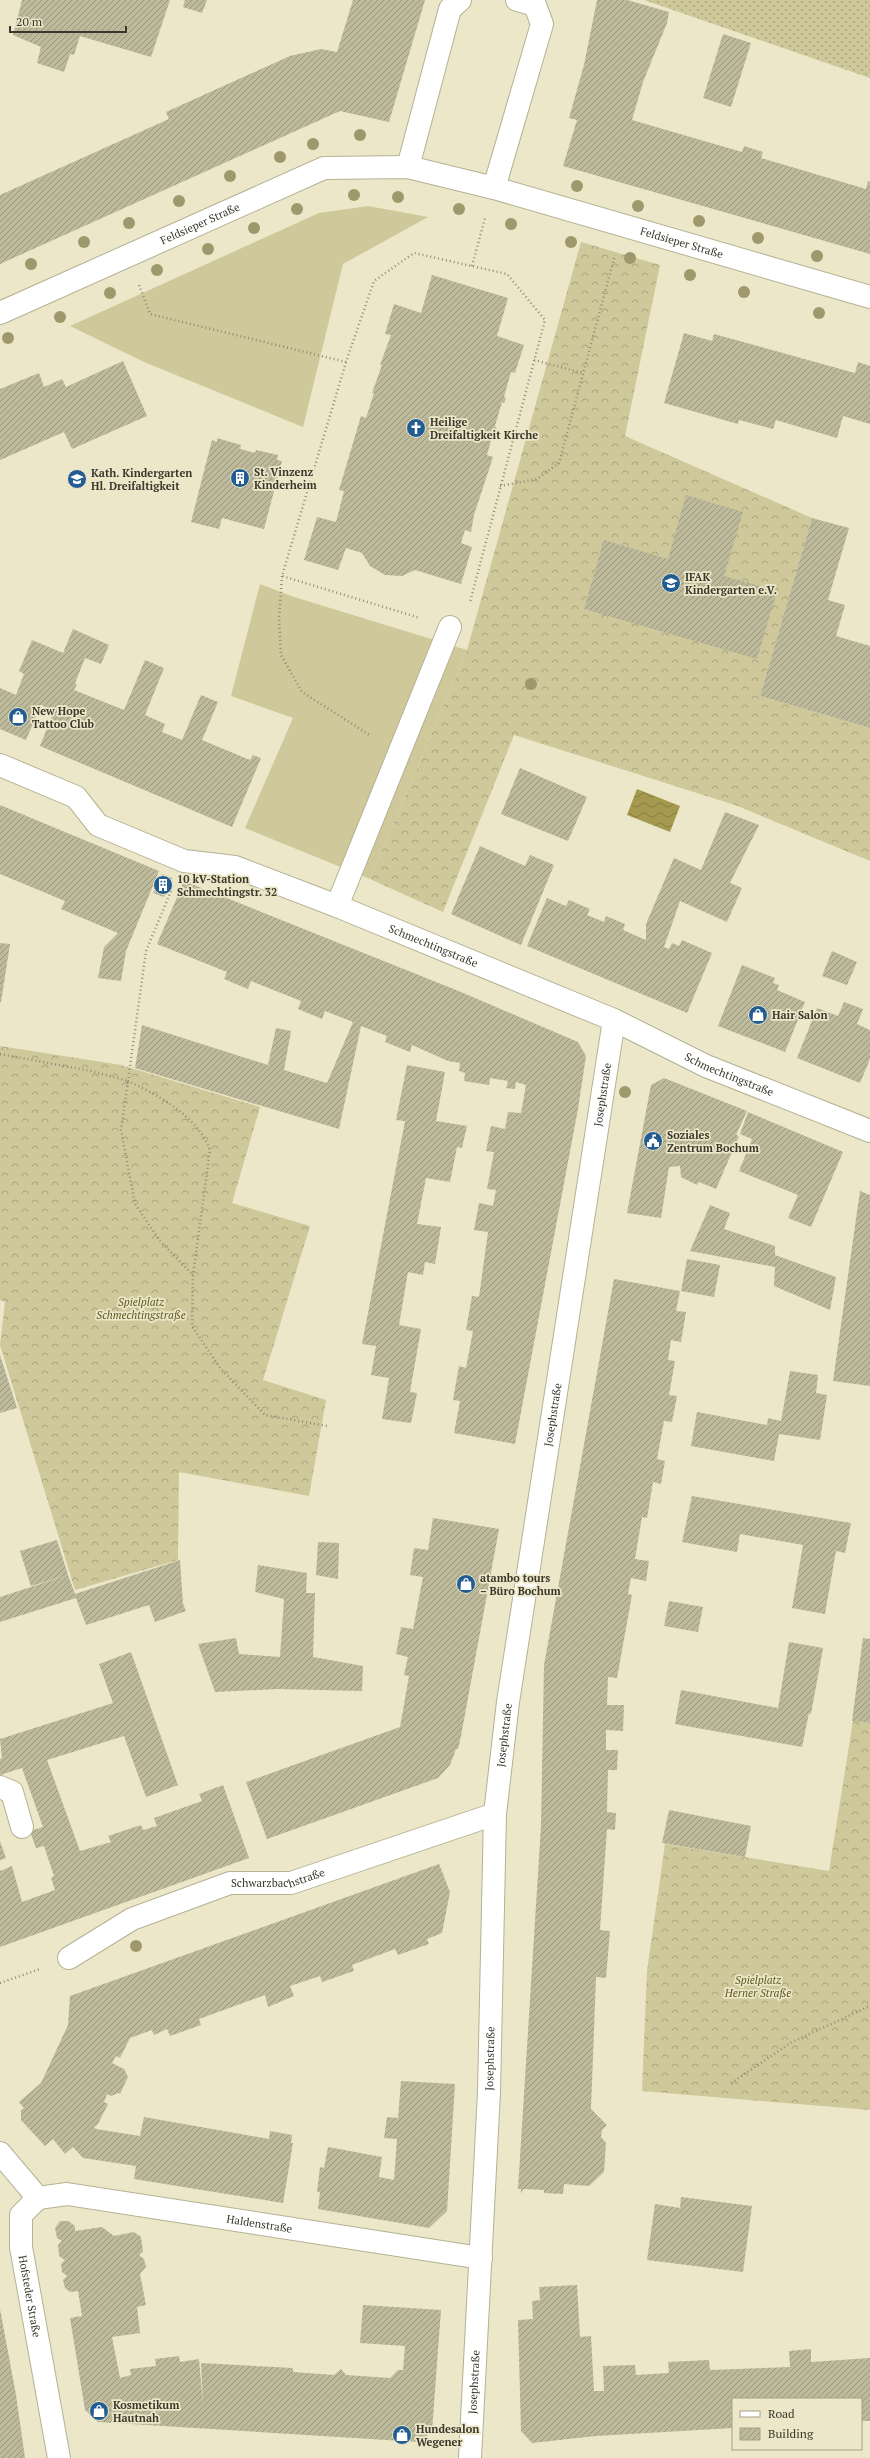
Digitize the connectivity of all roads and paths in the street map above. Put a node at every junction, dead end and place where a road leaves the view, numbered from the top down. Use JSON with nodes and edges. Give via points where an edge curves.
{"nodes":[{"id":1,"x":460,"y":0,"type":"edge"},
{"id":2,"x":517,"y":0,"type":"edge"},
{"id":3,"x":408,"y":167,"type":"junction"},
{"id":4,"x":494,"y":188,"type":"junction"},
{"id":5,"x":623,"y":227,"type":"junction"},
{"id":6,"x":128,"y":257,"type":"junction"},
{"id":7,"x":472,"y":266,"type":"junction"},
{"id":8,"x":870,"y":297,"type":"edge"},
{"id":9,"x":0,"y":312,"type":"edge"},
{"id":10,"x":534,"y":360,"type":"junction"},
{"id":11,"x":346,"y":362,"type":"junction"},
{"id":12,"x":583,"y":373,"type":"junction"},
{"id":13,"x":500,"y":486,"type":"junction"},
{"id":14,"x":282,"y":576,"type":"junction"},
{"id":15,"x":469,"y":605,"type":"dead end"},
{"id":16,"x":450,"y":627,"type":"joint"},
{"id":17,"x":399,"y":754,"type":"junction"},
{"id":18,"x":0,"y":765,"type":"edge"},
{"id":19,"x":184,"y":861,"type":"junction"},
{"id":20,"x":337,"y":906,"type":"junction"},
{"id":21,"x":614,"y":1020,"type":"junction"},
{"id":22,"x":0,"y":1054,"type":"edge"},
{"id":23,"x":128,"y":1081,"type":"junction"},
{"id":24,"x":870,"y":1132,"type":"edge"},
{"id":25,"x":193,"y":1275,"type":"junction"},
{"id":26,"x":327,"y":1426,"type":"dead end"},
{"id":27,"x":0,"y":1787,"type":"edge"},
{"id":28,"x":495,"y":1814,"type":"junction"},
{"id":29,"x":22,"y":1827,"type":"dead end"},
{"id":30,"x":69,"y":1958,"type":"joint"},
{"id":31,"x":0,"y":1984,"type":"edge"},
{"id":32,"x":870,"y":2006,"type":"edge"},
{"id":33,"x":731,"y":2083,"type":"dead end"},
{"id":34,"x":0,"y":2153,"type":"edge"},
{"id":35,"x":38,"y":2198,"type":"junction"},
{"id":36,"x":481,"y":2258,"type":"junction"},
{"id":37,"x":59,"y":2458,"type":"edge"},
{"id":38,"x":470,"y":2458,"type":"edge"}],
"edges":[{"from":1,"to":3,"type":"street","via":[[450,9]]},
{"from":2,"to":4,"type":"street","via":[[535,5],[542,24]]},
{"from":3,"to":4,"type":"street","name":"Feldsieper Straße"},
{"from":3,"to":6,"type":"street","name":"Feldsieper Straße","via":[[324,168]]},
{"from":4,"to":5,"type":"street","name":"Feldsieper Straße"},
{"from":4,"to":7,"type":"path"},
{"from":5,"to":8,"type":"street","name":"Feldsieper Straße"},
{"from":5,"to":12,"type":"path"},
{"from":6,"to":9,"type":"street","name":"Feldsieper Straße"},
{"from":6,"to":11,"type":"path","via":[[150,314]]},
{"from":7,"to":10,"type":"path","via":[[507,274],[545,320]]},
{"from":7,"to":11,"type":"path","via":[[414,252],[374,281]]},
{"from":10,"to":12,"type":"path"},
{"from":10,"to":13,"type":"path"},
{"from":11,"to":14,"type":"path"},
{"from":12,"to":13,"type":"path","via":[[559,463],[536,479]]},
{"from":13,"to":15,"type":"path"},
{"from":14,"to":16,"type":"path"},
{"from":14,"to":17,"type":"path","via":[[279,619],[281,655],[302,692]]},
{"from":16,"to":17,"type":"street"},
{"from":17,"to":20,"type":"street"},
{"from":18,"to":19,"type":"street","name":"Schmechtingstraße","via":[[76,797],[98,825]]},
{"from":19,"to":20,"type":"street","name":"Schmechtingstraße","via":[[235,867]]},
{"from":19,"to":23,"type":"path","via":[[146,951]]},
{"from":20,"to":21,"type":"street","name":"Schmechtingstraße"},
{"from":21,"to":24,"type":"street","name":"Schmechtingstraße","via":[[706,1066]]},
{"from":21,"to":28,"type":"street","name":"Josephstraße","via":[[508,1702]]},
{"from":22,"to":23,"type":"path","via":[[91,1071]]},
{"from":23,"to":25,"type":"path","via":[[121,1130],[134,1204],[160,1241]]},
{"from":23,"to":25,"type":"path","via":[[159,1096],[183,1114],[205,1138],[210,1150]]},
{"from":25,"to":26,"type":"path","via":[[192,1326],[220,1368],[265,1415]]},
{"from":27,"to":29,"type":"street","via":[[12,1792]]},
{"from":28,"to":30,"type":"street","name":"Schwarzbachstraße","via":[[291,1883],[230,1883],[132,1919]]},
{"from":28,"to":36,"type":"street","name":"Josephstraße","via":[[489,2092]]},
{"from":30,"to":31,"type":"path"},
{"from":32,"to":33,"type":"path","via":[[792,2042]]},
{"from":34,"to":35,"type":"street"},
{"from":35,"to":36,"type":"street","name":"Haldenstraße","via":[[67,2194]]},
{"from":35,"to":37,"type":"street","name":"Hofsteder Straße","via":[[21,2215],[21,2247]]},
{"from":36,"to":38,"type":"street","name":"Josephstraße"}]}
